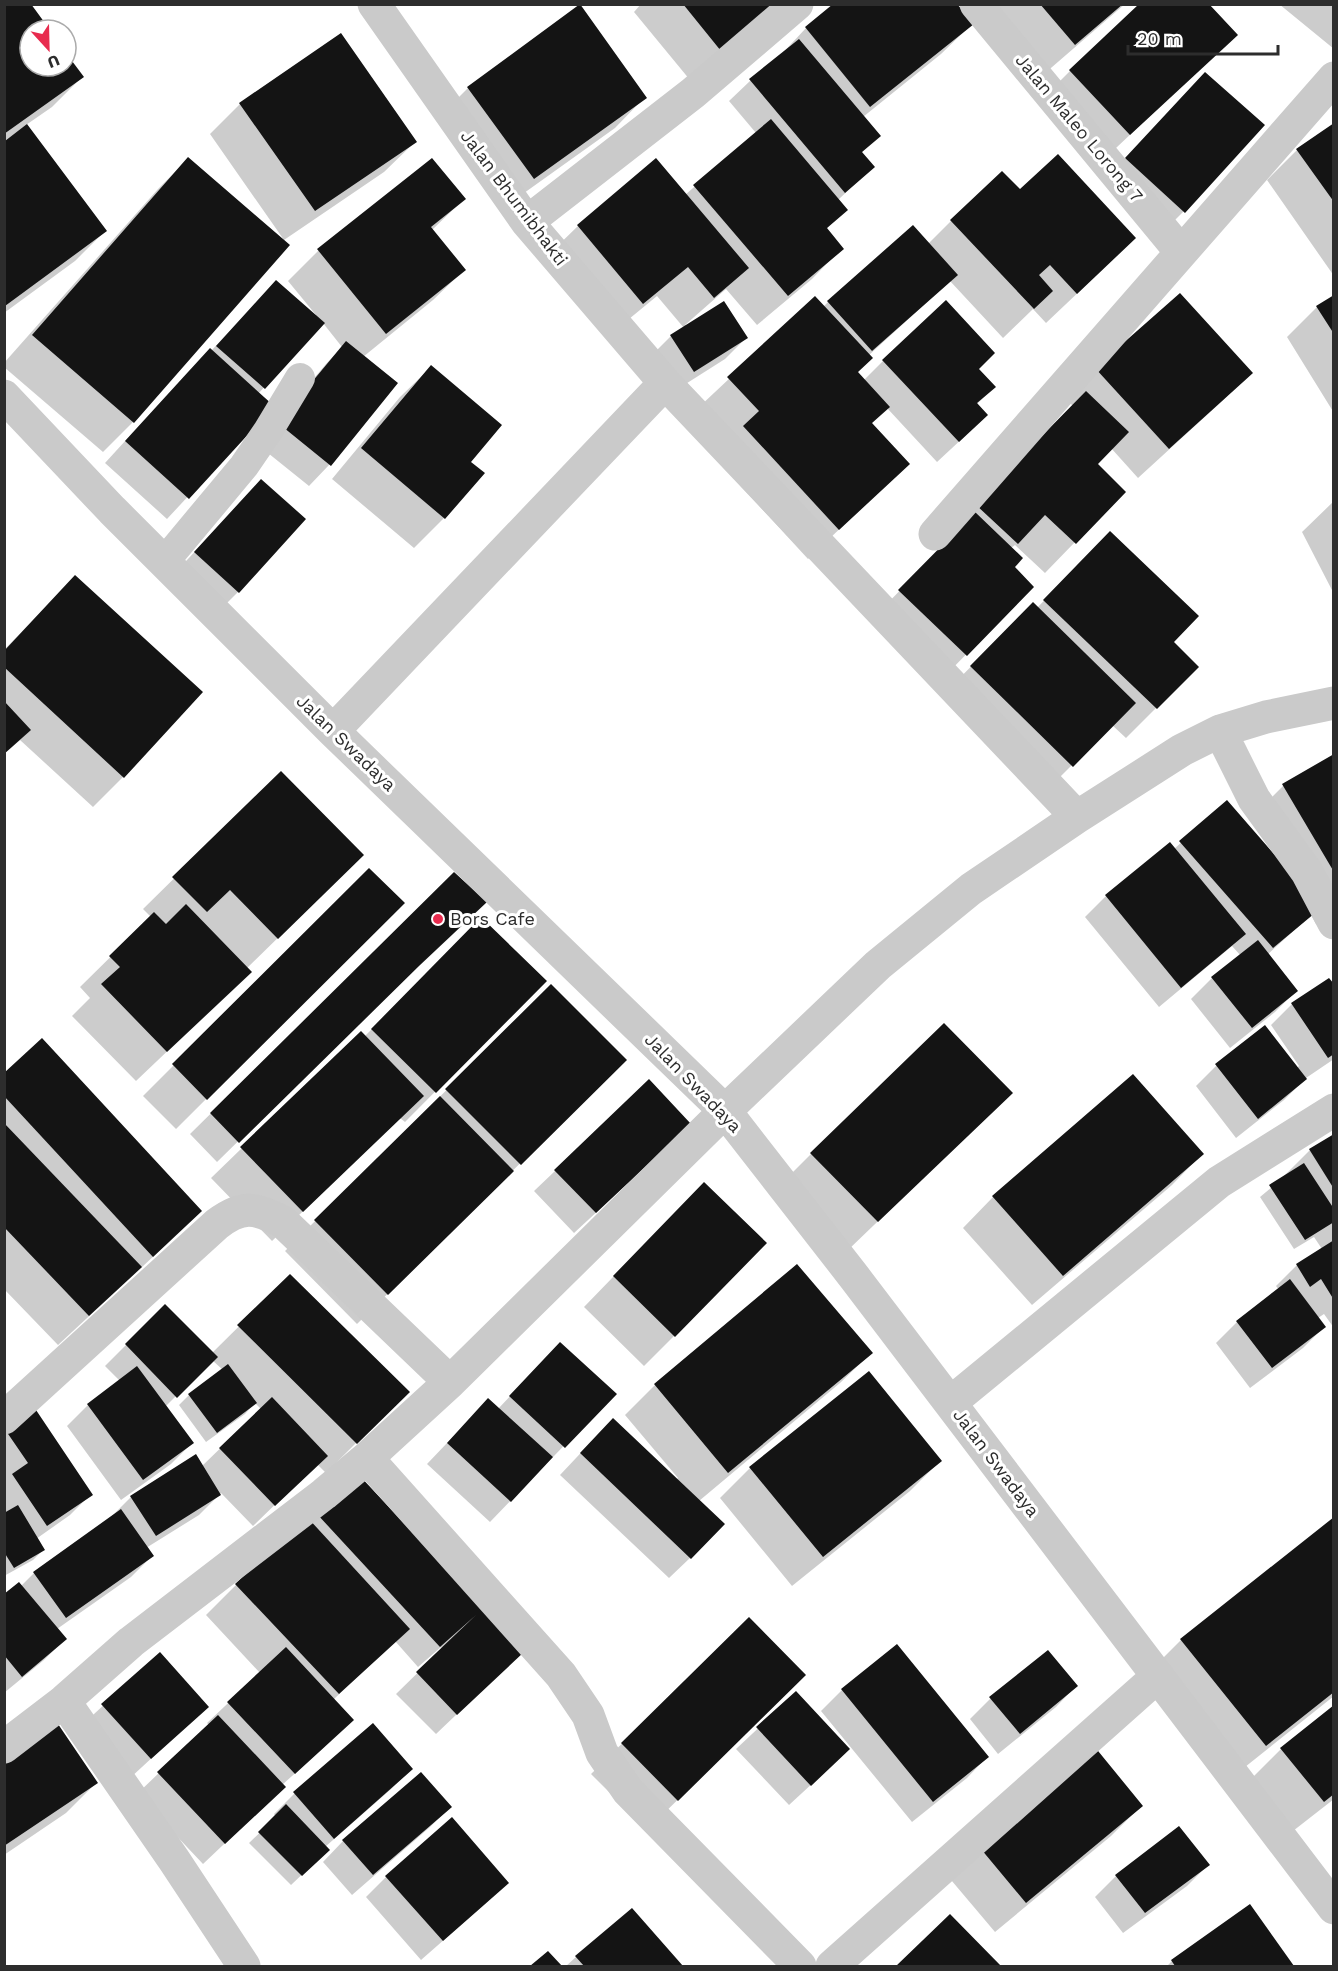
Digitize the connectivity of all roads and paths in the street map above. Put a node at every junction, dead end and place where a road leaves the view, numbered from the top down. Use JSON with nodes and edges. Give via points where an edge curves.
{"nodes":[{"id":1,"x":374,"y":4,"type":"edge"},
{"id":2,"x":797,"y":4,"type":"edge"},
{"id":3,"x":976,"y":4,"type":"edge"},
{"id":4,"x":1334,"y":78,"type":"edge"},
{"id":5,"x":527,"y":222,"type":"junction"},
{"id":6,"x":1181,"y":252,"type":"junction"},
{"id":7,"x":300,"y":378,"type":"dead end"},
{"id":8,"x":664,"y":383,"type":"junction"},
{"id":9,"x":4,"y":396,"type":"edge"},
{"id":10,"x":934,"y":534,"type":"dead end"},
{"id":11,"x":164,"y":562,"type":"junction"},
{"id":12,"x":1334,"y":703,"type":"edge"},
{"id":13,"x":333,"y":731,"type":"junction"},
{"id":14,"x":1220,"y":731,"type":"junction"},
{"id":15,"x":1077,"y":817,"type":"junction"},
{"id":16,"x":1334,"y":923,"type":"edge"},
{"id":17,"x":1334,"y":1110,"type":"edge"},
{"id":18,"x":725,"y":1111,"type":"junction"},
{"id":19,"x":450,"y":1382,"type":"junction"},
{"id":20,"x":950,"y":1403,"type":"junction"},
{"id":21,"x":4,"y":1418,"type":"edge"},
{"id":22,"x":367,"y":1458,"type":"junction"},
{"id":23,"x":1158,"y":1676,"type":"junction"},
{"id":24,"x":64,"y":1701,"type":"junction"},
{"id":25,"x":4,"y":1747,"type":"edge"},
{"id":26,"x":1334,"y":1908,"type":"edge"},
{"id":27,"x":244,"y":1966,"type":"edge"},
{"id":28,"x":800,"y":1966,"type":"edge"},
{"id":29,"x":832,"y":1966,"type":"edge"}],
"edges":[{"from":1,"to":5,"type":"street","name":"Jalan Bhumibhakti"},
{"from":2,"to":5,"type":"street","via":[[693,93]]},
{"from":3,"to":6,"type":"street","name":"Jalan Maleo Lorong 7"},
{"from":4,"to":6,"type":"street"},
{"from":5,"to":8,"type":"street","name":"Jalan Bhumibhakti"},
{"from":6,"to":10,"type":"street"},
{"from":7,"to":11,"type":"lane","via":[[244,466]]},
{"from":8,"to":13,"type":"street"},
{"from":8,"to":15,"type":"street","name":"Jalan Bhumibhakti"},
{"from":9,"to":11,"type":"street","name":"Jalan Swadaya"},
{"from":11,"to":13,"type":"street","name":"Jalan Swadaya"},
{"from":12,"to":14,"type":"street"},
{"from":13,"to":18,"type":"street","name":"Jalan Swadaya"},
{"from":14,"to":15,"type":"street","via":[[1182,750]]},
{"from":14,"to":16,"type":"street","via":[[1254,799],[1307,872]]},
{"from":15,"to":18,"type":"street","via":[[971,889],[878,965]]},
{"from":17,"to":20,"type":"street","via":[[1219,1182]]},
{"from":18,"to":19,"type":"street"},
{"from":18,"to":20,"type":"street","name":"Jalan Swadaya"},
{"from":19,"to":21,"type":"street","via":[[283,1222],[267,1214],[242,1210],[217,1224]]},
{"from":19,"to":22,"type":"street"},
{"from":20,"to":23,"type":"street","name":"Jalan Swadaya"},
{"from":22,"to":24,"type":"street","via":[[131,1642]]},
{"from":22,"to":28,"type":"street","via":[[561,1675],[588,1715],[602,1753],[628,1791]]},
{"from":23,"to":26,"type":"street","name":"Jalan Swadaya"},
{"from":23,"to":29,"type":"street"},
{"from":24,"to":25,"type":"street"},
{"from":24,"to":27,"type":"street"}]}
